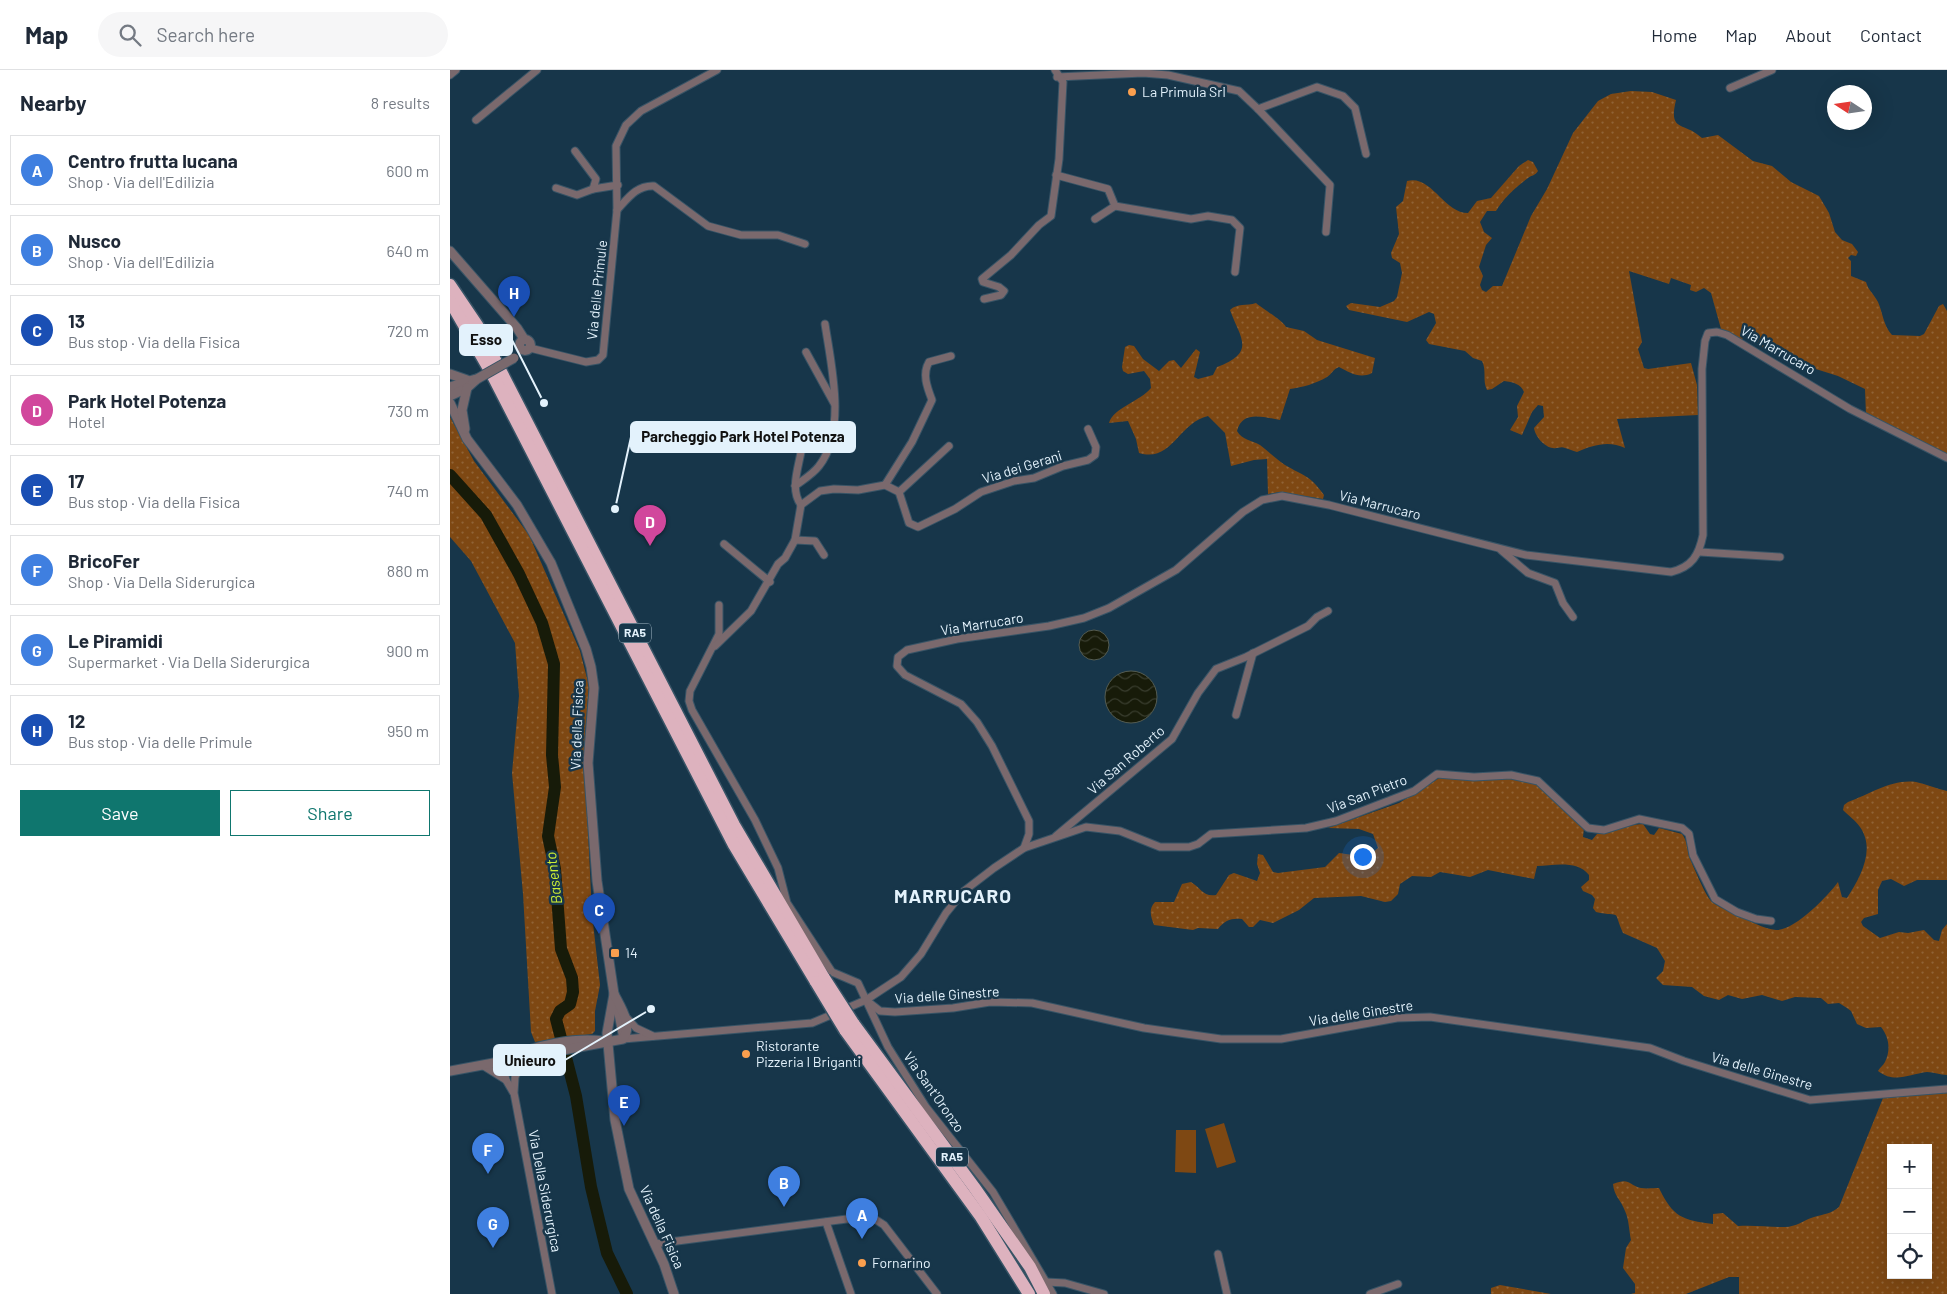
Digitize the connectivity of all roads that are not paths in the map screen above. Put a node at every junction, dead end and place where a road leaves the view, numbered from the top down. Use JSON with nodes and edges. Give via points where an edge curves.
{"nodes":[{"id":1,"x":456,"y":70,"type":"edge"},
{"id":2,"x":537,"y":70,"type":"edge"},
{"id":3,"x":717,"y":70,"type":"edge"},
{"id":4,"x":1772,"y":70,"type":"edge"},
{"id":5,"x":1056,"y":73,"type":"edge"},
{"id":6,"x":450,"y":75,"type":"edge"},
{"id":7,"x":1730,"y":88,"type":"dead end"},
{"id":8,"x":1258,"y":109,"type":"junction"},
{"id":9,"x":476,"y":120,"type":"dead end"},
{"id":10,"x":574,"y":151,"type":"dead end"},
{"id":11,"x":1366,"y":154,"type":"dead end"},
{"id":12,"x":1056,"y":175,"type":"junction"},
{"id":13,"x":618,"y":185,"type":"junction"},
{"id":14,"x":556,"y":188,"type":"dead end"},
{"id":15,"x":593,"y":189,"type":"junction"},
{"id":16,"x":1115,"y":206,"type":"junction"},
{"id":17,"x":617,"y":210,"type":"junction"},
{"id":18,"x":1095,"y":219,"type":"dead end"},
{"id":19,"x":1326,"y":232,"type":"dead end"},
{"id":20,"x":806,"y":244,"type":"dead end"},
{"id":21,"x":450,"y":251,"type":"edge"},
{"id":22,"x":1235,"y":272,"type":"dead end"},
{"id":23,"x":450,"y":285,"type":"edge"},
{"id":24,"x":984,"y":299,"type":"dead end"},
{"id":25,"x":450,"y":301,"type":"edge"},
{"id":26,"x":826,"y":324,"type":"dead end"},
{"id":27,"x":526,"y":348,"type":"junction"},
{"id":28,"x":806,"y":352,"type":"dead end"},
{"id":29,"x":951,"y":356,"type":"dead end"},
{"id":30,"x":450,"y":374,"type":"edge"},
{"id":31,"x":467,"y":384,"type":"junction"},
{"id":32,"x":450,"y":387,"type":"edge"},
{"id":33,"x":450,"y":396,"type":"edge"},
{"id":34,"x":450,"y":403,"type":"edge"},
{"id":35,"x":834,"y":404,"type":"junction"},
{"id":36,"x":1088,"y":429,"type":"dead end"},
{"id":37,"x":467,"y":439,"type":"junction"},
{"id":38,"x":949,"y":446,"type":"dead end"},
{"id":39,"x":801,"y":452,"type":"dead end"},
{"id":40,"x":1947,"y":458,"type":"edge"},
{"id":41,"x":885,"y":485,"type":"junction"},
{"id":42,"x":795,"y":486,"type":"junction"},
{"id":43,"x":899,"y":492,"type":"junction"},
{"id":44,"x":801,"y":505,"type":"junction"},
{"id":45,"x":795,"y":540,"type":"junction"},
{"id":46,"x":724,"y":544,"type":"dead end"},
{"id":47,"x":1499,"y":548,"type":"junction"},
{"id":48,"x":1700,"y":552,"type":"junction"},
{"id":49,"x":824,"y":555,"type":"dead end"},
{"id":50,"x":1780,"y":557,"type":"dead end"},
{"id":51,"x":770,"y":582,"type":"junction"},
{"id":52,"x":719,"y":605,"type":"dead end"},
{"id":53,"x":1328,"y":611,"type":"dead end"},
{"id":54,"x":1573,"y":617,"type":"dead end"},
{"id":55,"x":713,"y":648,"type":"junction"},
{"id":56,"x":1253,"y":653,"type":"junction"},
{"id":57,"x":1236,"y":715,"type":"dead end"},
{"id":58,"x":1051,"y":840,"type":"junction"},
{"id":59,"x":1024,"y":848,"type":"junction"},
{"id":60,"x":1771,"y":921,"type":"dead end"},
{"id":61,"x":820,"y":980,"type":"junction"},
{"id":62,"x":614,"y":994,"type":"junction"},
{"id":63,"x":866,"y":1000,"type":"junction"},
{"id":64,"x":625,"y":1016,"type":"junction"},
{"id":65,"x":849,"y":1027,"type":"junction"},
{"id":66,"x":654,"y":1036,"type":"junction"},
{"id":67,"x":623,"y":1039,"type":"junction"},
{"id":68,"x":607,"y":1042,"type":"junction"},
{"id":69,"x":541,"y":1051,"type":"junction"},
{"id":70,"x":523,"y":1059,"type":"junction"},
{"id":71,"x":506,"y":1060,"type":"junction"},
{"id":72,"x":482,"y":1065,"type":"junction"},
{"id":73,"x":450,"y":1071,"type":"edge"},
{"id":74,"x":515,"y":1076,"type":"junction"},
{"id":75,"x":506,"y":1080,"type":"junction"},
{"id":76,"x":1947,"y":1089,"type":"edge"},
{"id":77,"x":514,"y":1093,"type":"junction"},
{"id":78,"x":826,"y":1222,"type":"junction"},
{"id":79,"x":654,"y":1244,"type":"junction"},
{"id":80,"x":1218,"y":1254,"type":"dead end"},
{"id":81,"x":1398,"y":1284,"type":"dead end"},
{"id":82,"x":1045,"y":1288,"type":"edge"},
{"id":83,"x":552,"y":1294,"type":"edge"},
{"id":84,"x":674,"y":1294,"type":"edge"},
{"id":85,"x":851,"y":1294,"type":"edge"},
{"id":86,"x":937,"y":1294,"type":"edge"},
{"id":87,"x":1029,"y":1294,"type":"edge"},
{"id":88,"x":1053,"y":1294,"type":"edge"},
{"id":89,"x":1104,"y":1294,"type":"edge"},
{"id":90,"x":1227,"y":1294,"type":"edge"},
{"id":91,"x":1370,"y":1294,"type":"edge"}],
"edges":[{"from":1,"to":6,"type":"street"},
{"from":2,"to":9,"type":"street"},
{"from":3,"to":13,"type":"street","name":"Via delle Primule","via":[[641,111],[626,125],[616,146]]},
{"from":4,"to":7,"type":"street"},
{"from":5,"to":8,"type":"street","via":[[1168,75],[1239,90]]},
{"from":5,"to":12,"type":"street","via":[[1064,82]]},
{"from":8,"to":11,"type":"street","via":[[1317,87],[1343,96],[1355,108]]},
{"from":8,"to":19,"type":"street","via":[[1330,185]]},
{"from":10,"to":15,"type":"street","via":[[596,179]]},
{"from":12,"to":16,"type":"street","via":[[1108,189]]},
{"from":12,"to":24,"type":"street","via":[[1051,216],[982,279],[982,282],[1004,291],[1001,295]]},
{"from":13,"to":15,"type":"street"},
{"from":13,"to":17,"type":"street","name":"Via delle Primule"},
{"from":14,"to":15,"type":"street","via":[[577,195]]},
{"from":16,"to":18,"type":"street"},
{"from":16,"to":22,"type":"street","via":[[1191,219],[1208,216],[1232,220],[1240,228]]},
{"from":17,"to":20,"type":"street","via":[[638,188],[654,186],[708,226],[741,235],[778,235]]},
{"from":17,"to":27,"type":"street","name":"Via delle Primule","via":[[603,355],[598,360],[586,362]]},
{"from":21,"to":27,"type":"street","via":[[524,339],[529,340]]},
{"from":23,"to":61,"type":"highway","number":"RA5","via":[[477,325],[734,825]]},
{"from":25,"to":61,"type":"highway","number":"RA5","via":[[488,367],[734,844]]},
{"from":26,"to":35,"type":"street","via":[[836,382]]},
{"from":27,"to":31,"type":"street","bridge":true},
{"from":28,"to":35,"type":"street"},
{"from":29,"to":41,"type":"street","via":[[930,362],[926,368],[925,378],[932,400],[912,442]]},
{"from":30,"to":31,"type":"street"},
{"from":31,"to":32,"type":"street"},
{"from":31,"to":33,"type":"street"},
{"from":31,"to":37,"type":"street","via":[[462,410]]},
{"from":34,"to":37,"type":"street","name":"Via della Fisica"},
{"from":35,"to":42,"type":"street","via":[[829,446],[819,466]]},
{"from":36,"to":43,"type":"street","name":"Via dei Gerani","via":[[1096,447],[1095,455],[1088,460],[981,492],[927,525],[918,527],[909,523]]},
{"from":37,"to":62,"type":"street","name":"Via della Fisica","via":[[530,525],[551,563],[586,649],[594,688],[588,763],[597,881]]},
{"from":38,"to":43,"type":"street"},
{"from":39,"to":42,"type":"street"},
{"from":40,"to":48,"type":"street","name":"Via Marrucaro","via":[[1850,409],[1735,339],[1717,332],[1708,334],[1702,369],[1703,535]]},
{"from":41,"to":43,"type":"street"},
{"from":41,"to":44,"type":"street","via":[[820,491]]},
{"from":42,"to":44,"type":"street","via":[[796,498]]},
{"from":44,"to":45,"type":"street"},
{"from":45,"to":49,"type":"street","via":[[814,541]]},
{"from":45,"to":51,"type":"street"},
{"from":46,"to":51,"type":"street"},
{"from":47,"to":48,"type":"street","name":"Via Marrucaro","via":[[1596,565],[1623,564],[1671,572],[1683,569]]},
{"from":47,"to":54,"type":"street","name":"Via Marrucaro","via":[[1528,572],[1555,583]]},
{"from":47,"to":59,"type":"street","name":"Via Marrucaro","via":[[1300,498],[1272,498],[1242,512],[1176,570],[1109,608],[1049,626],[957,639],[907,650],[898,657],[897,666],[905,675],[962,704],[992,746],[1029,821],[1030,834]]},
{"from":48,"to":50,"type":"street"},
{"from":51,"to":55,"type":"street","via":[[751,611]]},
{"from":52,"to":55,"type":"street","via":[[718,634]]},
{"from":53,"to":56,"type":"street","name":"Via San Roberto","via":[[1317,616],[1308,626]]},
{"from":55,"to":63,"type":"street","name":"Via Sant'Oronzo","via":[[690,691],[692,710],[756,820],[778,868],[787,903],[832,972],[858,983]]},
{"from":56,"to":57,"type":"street"},
{"from":56,"to":58,"type":"street","name":"Via San Roberto","via":[[1216,669],[1172,739]]},
{"from":58,"to":59,"type":"street","name":"Via San Pietro"},
{"from":58,"to":60,"type":"street","name":"Via San Pietro","via":[[1086,827],[1120,831],[1160,846],[1188,847],[1211,834],[1306,828],[1336,821],[1414,790],[1437,774],[1524,776],[1538,781],[1588,828],[1604,830],[1639,819],[1682,828],[1689,834],[1693,855],[1715,899],[1737,912]]},
{"from":59,"to":63,"type":"street","via":[[964,891],[921,954],[901,977]]},
{"from":61,"to":65,"type":"highway","number":"RA5","bridge":true},
{"from":62,"to":64,"type":"street","name":"Via della Fisica"},
{"from":62,"to":67,"type":"street"},
{"from":62,"to":68,"type":"street","name":"Via della Fisica"},
{"from":63,"to":66,"type":"street","via":[[812,1022]]},
{"from":63,"to":76,"type":"street","name":"Via delle Ginestre","via":[[880,1011],[894,1012],[990,1002],[1032,1003],[1144,1028],[1221,1039],[1281,1039],[1397,1018],[1430,1016],[1650,1048],[1810,1100]]},
{"from":63,"to":82,"type":"street","name":"Via Sant'Oronzo","via":[[888,1047],[926,1107],[993,1192]]},
{"from":64,"to":66,"type":"street","via":[[636,1028]]},
{"from":64,"to":67,"type":"street","via":[[627,1029]]},
{"from":65,"to":82,"type":"highway","number":"RA5","via":[[974,1187]]},
{"from":65,"to":87,"type":"highway","number":"RA5","via":[[981,1217]]},
{"from":66,"to":67,"type":"street"},
{"from":67,"to":68,"type":"street"},
{"from":68,"to":69,"type":"street"},
{"from":68,"to":79,"type":"street","name":"Via della Fisica","via":[[615,1120],[624,1167],[634,1204]]},
{"from":69,"to":70,"type":"street"},
{"from":69,"to":71,"type":"street","via":[[524,1051]]},
{"from":70,"to":71,"type":"street"},
{"from":70,"to":74,"type":"street","name":"Via Della Siderurgica"},
{"from":71,"to":72,"type":"street"},
{"from":71,"to":74,"type":"street"},
{"from":71,"to":75,"type":"street"},
{"from":72,"to":73,"type":"street"},
{"from":72,"to":75,"type":"street","name":"Via Della Siderurgica"},
{"from":74,"to":77,"type":"street","name":"Via Della Siderurgica"},
{"from":75,"to":77,"type":"street","name":"Via Della Siderurgica"},
{"from":77,"to":83,"type":"street","name":"Via Della Siderurgica"},
{"from":78,"to":79,"type":"street"},
{"from":78,"to":85,"type":"street"},
{"from":78,"to":86,"type":"street","via":[[866,1215],[877,1218]]},
{"from":79,"to":84,"type":"street","name":"Via della Fisica"},
{"from":80,"to":90,"type":"street"},
{"from":81,"to":91,"type":"street"},
{"from":82,"to":88,"type":"street","name":"Via Sant'Oronzo"},
{"from":82,"to":89,"type":"street","via":[[1065,1283]]}]}
